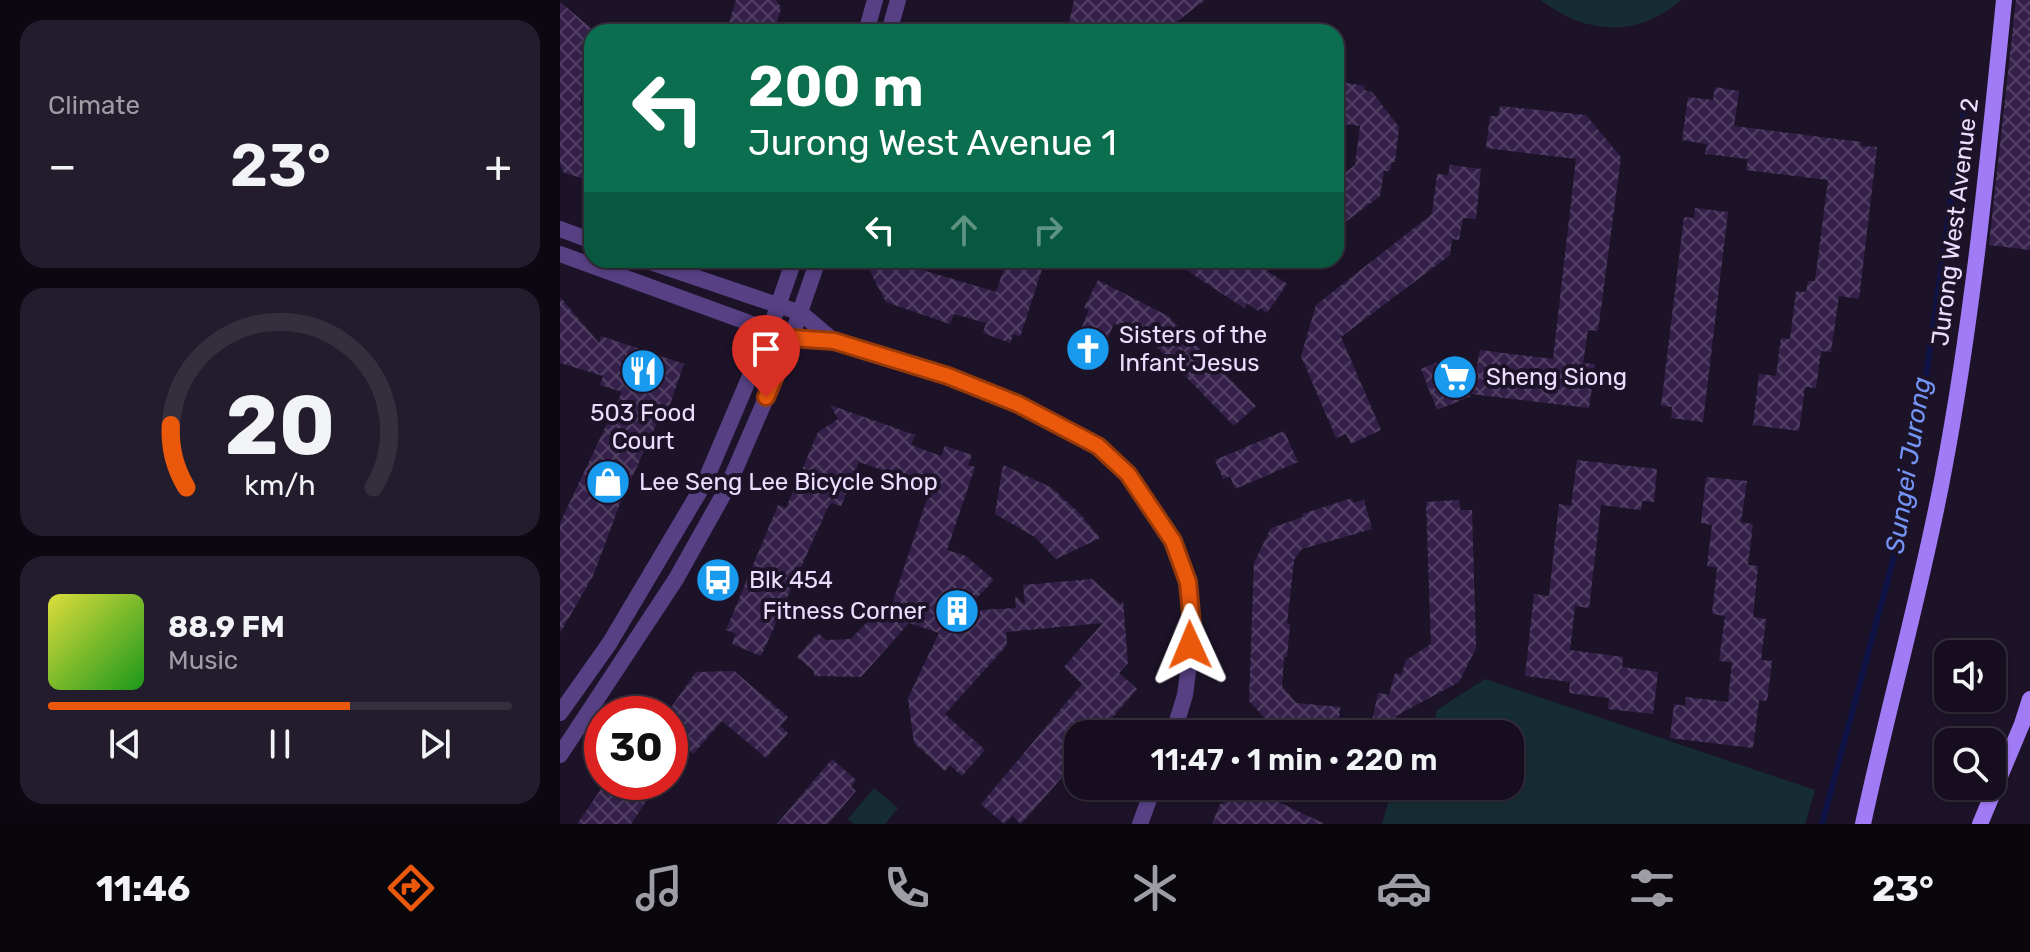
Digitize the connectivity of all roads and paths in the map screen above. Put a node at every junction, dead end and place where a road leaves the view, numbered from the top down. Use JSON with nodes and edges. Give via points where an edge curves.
{"nodes":[{"id":1,"x":875,"y":0,"type":"edge"},
{"id":2,"x":898,"y":0,"type":"edge"},
{"id":3,"x":2004,"y":0,"type":"edge"},
{"id":4,"x":868,"y":24,"type":"edge"},
{"id":5,"x":891,"y":24,"type":"edge"},
{"id":6,"x":560,"y":229,"type":"edge"},
{"id":7,"x":584,"y":238,"type":"edge"},
{"id":8,"x":560,"y":254,"type":"edge"},
{"id":9,"x":584,"y":263,"type":"edge"},
{"id":10,"x":599,"y":268,"type":"edge"},
{"id":11,"x":668,"y":268,"type":"edge"},
{"id":12,"x":791,"y":268,"type":"edge"},
{"id":13,"x":815,"y":268,"type":"edge"},
{"id":14,"x":779,"y":305,"type":"junction"},
{"id":15,"x":801,"y":313,"type":"junction"},
{"id":16,"x":770,"y":329,"type":"junction"},
{"id":17,"x":791,"y":338,"type":"junction"},
{"id":18,"x":834,"y":341,"type":"junction"},
{"id":19,"x":2030,"y":699,"type":"edge"},
{"id":20,"x":560,"y":713,"type":"edge"},
{"id":21,"x":1177,"y":720,"type":"edge"},
{"id":22,"x":560,"y":755,"type":"edge"},
{"id":23,"x":1149,"y":800,"type":"edge"},
{"id":24,"x":1140,"y":824,"type":"edge"},
{"id":25,"x":1863,"y":824,"type":"edge"},
{"id":26,"x":1980,"y":824,"type":"edge"}],
"edges":[{"from":1,"to":4,"type":"street"},
{"from":2,"to":5,"type":"street"},
{"from":3,"to":25,"type":"main road","name":"Jurong West Avenue 2","via":[[1980,244],[1959,385]]},
{"from":6,"to":7,"type":"street"},
{"from":8,"to":9,"type":"street"},
{"from":10,"to":16,"type":"street"},
{"from":11,"to":14,"type":"street"},
{"from":12,"to":14,"type":"street"},
{"from":13,"to":15,"type":"street"},
{"from":14,"to":15,"type":"street"},
{"from":14,"to":16,"type":"street"},
{"from":15,"to":17,"type":"street"},
{"from":15,"to":18,"type":"street"},
{"from":16,"to":17,"type":"street"},
{"from":16,"to":20,"type":"street","via":[[704,484],[609,644]]},
{"from":17,"to":18,"type":"street"},
{"from":17,"to":22,"type":"street","via":[[727,488],[676,579]]},
{"from":18,"to":21,"type":"street","via":[[1018,404],[1098,446],[1128,474],[1173,541],[1188,582],[1189,665]]},
{"from":19,"to":26,"type":"main road"},
{"from":23,"to":24,"type":"street"}]}
